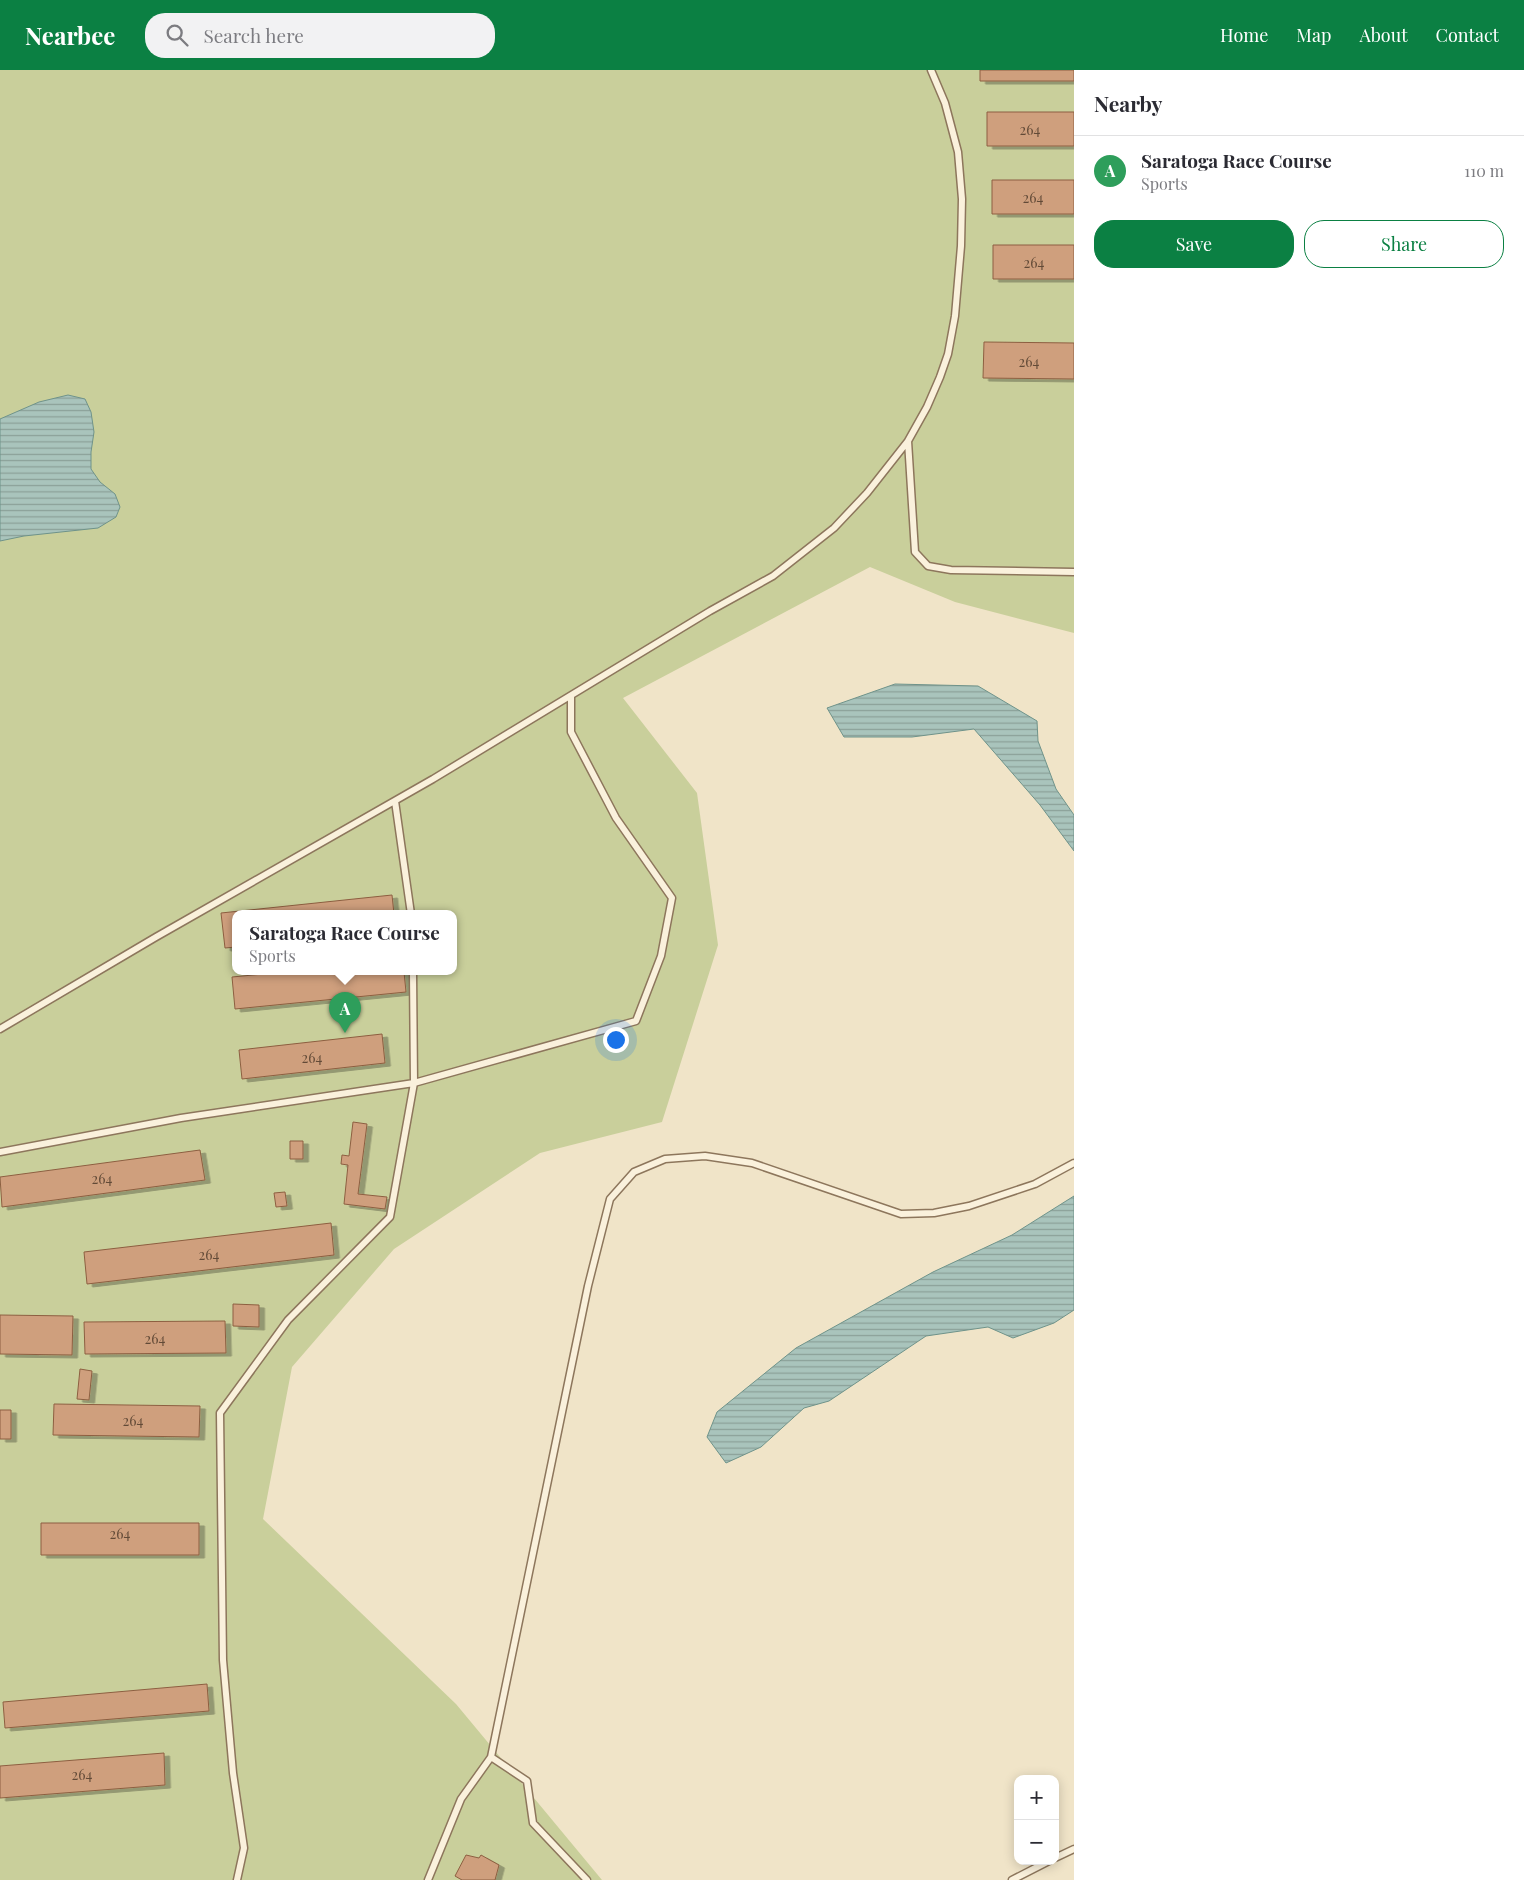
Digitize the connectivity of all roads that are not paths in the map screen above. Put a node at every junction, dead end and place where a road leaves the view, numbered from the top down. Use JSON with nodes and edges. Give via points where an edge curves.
{"nodes":[{"id":1,"x":931,"y":70,"type":"edge"},
{"id":2,"x":908,"y":441,"type":"junction"},
{"id":3,"x":1074,"y":572,"type":"edge"},
{"id":4,"x":570,"y":696,"type":"junction"},
{"id":5,"x":395,"y":801,"type":"junction"},
{"id":6,"x":410,"y":910,"type":"edge"},
{"id":7,"x":413,"y":975,"type":"edge"},
{"id":8,"x":0,"y":1030,"type":"edge"},
{"id":9,"x":414,"y":1083,"type":"junction"},
{"id":10,"x":0,"y":1152,"type":"edge"},
{"id":11,"x":1074,"y":1163,"type":"edge"},
{"id":12,"x":491,"y":1757,"type":"junction"},
{"id":13,"x":1074,"y":1849,"type":"edge"},
{"id":14,"x":1059,"y":1856,"type":"edge"},
{"id":15,"x":1041,"y":1865,"type":"edge"},
{"id":16,"x":237,"y":1880,"type":"edge"},
{"id":17,"x":428,"y":1880,"type":"edge"},
{"id":18,"x":587,"y":1880,"type":"edge"},
{"id":19,"x":1012,"y":1880,"type":"edge"}],
"edges":[{"from":1,"to":2,"type":"lane","via":[[958,152],[962,246],[948,354],[927,407]]},
{"from":2,"to":3,"type":"lane","via":[[915,552],[928,566],[951,570]]},
{"from":2,"to":4,"type":"lane","via":[[834,528],[772,576]]},
{"from":4,"to":5,"type":"lane"},
{"from":4,"to":9,"type":"lane","via":[[571,732],[616,818],[672,898],[661,956],[636,1021]]},
{"from":5,"to":6,"type":"lane"},
{"from":5,"to":8,"type":"lane"},
{"from":7,"to":9,"type":"lane"},
{"from":9,"to":10,"type":"lane","via":[[182,1118]]},
{"from":9,"to":16,"type":"lane","via":[[390,1217],[288,1320],[220,1413],[223,1660],[244,1848]]},
{"from":11,"to":12,"type":"lane","via":[[1035,1184],[969,1206],[934,1213],[901,1214],[752,1163],[705,1156],[665,1160],[634,1172],[610,1199],[588,1286]]},
{"from":12,"to":17,"type":"lane","via":[[461,1799]]},
{"from":12,"to":18,"type":"lane","via":[[527,1781],[533,1823]]},
{"from":13,"to":14,"type":"lane"},
{"from":15,"to":19,"type":"lane"}]}
